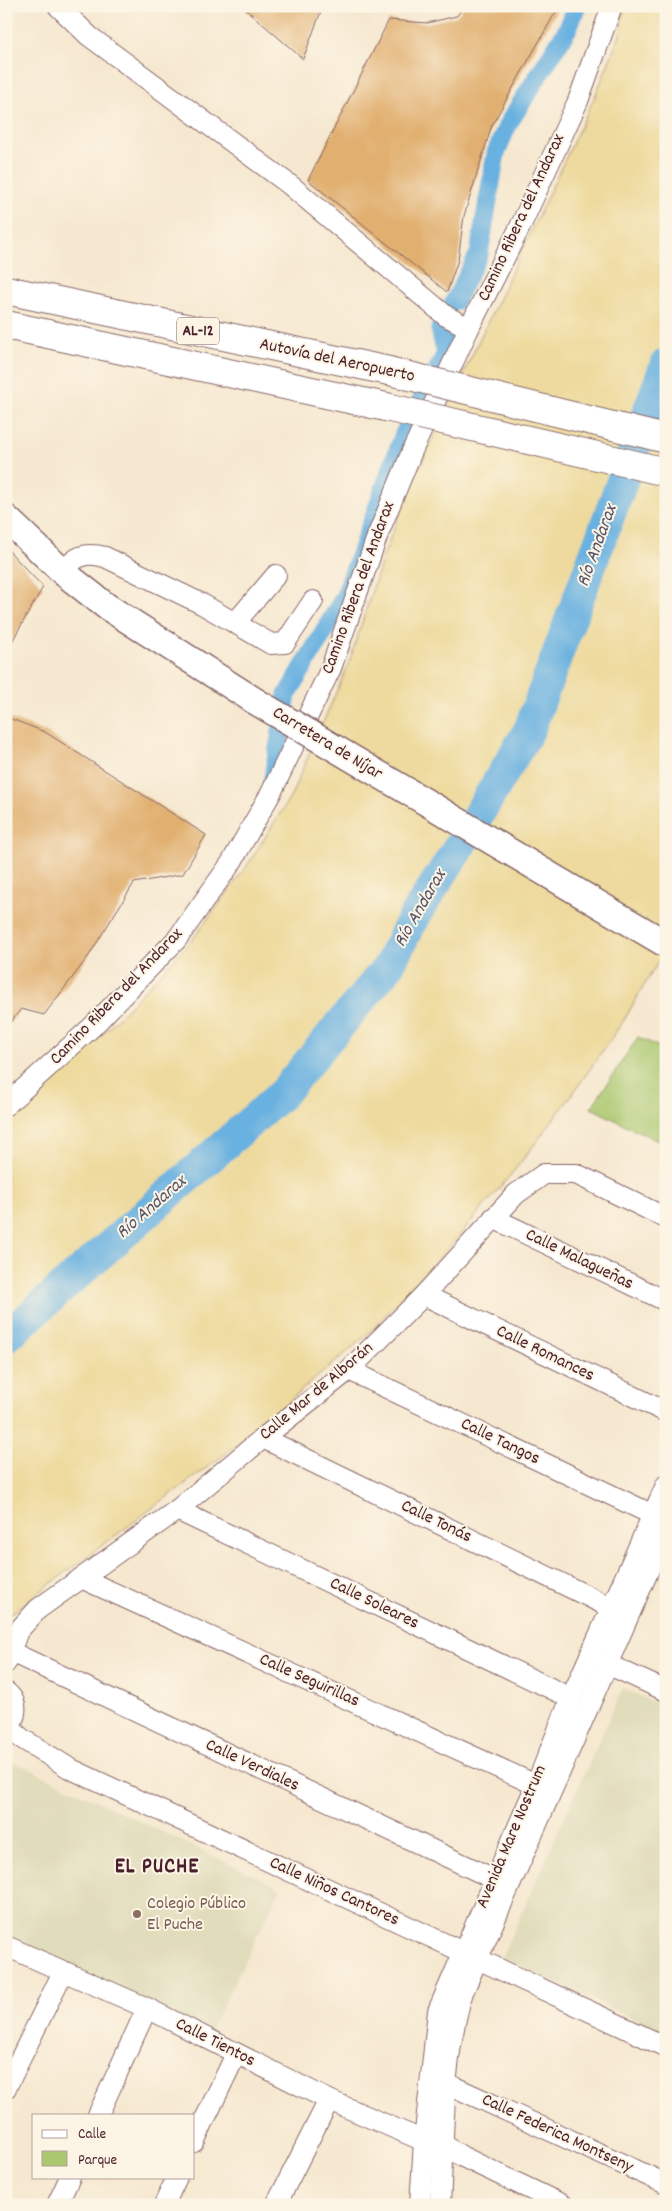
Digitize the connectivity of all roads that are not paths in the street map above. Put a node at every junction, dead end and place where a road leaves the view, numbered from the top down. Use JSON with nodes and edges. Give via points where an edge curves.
{"nodes":[{"id":1,"x":58,"y":6,"type":"edge"},
{"id":2,"x":612,"y":6,"type":"edge"},
{"id":3,"x":6,"y":290,"type":"edge"},
{"id":4,"x":6,"y":325,"type":"edge"},
{"id":5,"x":469,"y":328,"type":"junction"},
{"id":6,"x":666,"y":439,"type":"edge"},
{"id":7,"x":666,"y":472,"type":"edge"},
{"id":8,"x":6,"y":518,"type":"edge"},
{"id":9,"x":64,"y":573,"type":"junction"},
{"id":10,"x":276,"y":575,"type":"dead end"},
{"id":11,"x":313,"y":601,"type":"dead end"},
{"id":12,"x":235,"y":623,"type":"junction"},
{"id":13,"x":666,"y":944,"type":"edge"},
{"id":14,"x":6,"y":1105,"type":"edge"},
{"id":15,"x":493,"y":1218,"type":"junction"},
{"id":16,"x":666,"y":1218,"type":"edge"},
{"id":17,"x":424,"y":1295,"type":"junction"},
{"id":18,"x":666,"y":1301,"type":"edge"},
{"id":19,"x":349,"y":1370,"type":"junction"},
{"id":20,"x":666,"y":1412,"type":"edge"},
{"id":21,"x":263,"y":1438,"type":"junction"},
{"id":22,"x":666,"y":1486,"type":"edge"},
{"id":23,"x":177,"y":1510,"type":"junction"},
{"id":24,"x":651,"y":1514,"type":"junction"},
{"id":25,"x":666,"y":1531,"type":"edge"},
{"id":26,"x":81,"y":1578,"type":"junction"},
{"id":27,"x":610,"y":1607,"type":"junction"},
{"id":28,"x":9,"y":1658,"type":"edge"},
{"id":29,"x":607,"y":1664,"type":"junction"},
{"id":30,"x":666,"y":1691,"type":"edge"},
{"id":31,"x":6,"y":1692,"type":"edge"},
{"id":32,"x":571,"y":1698,"type":"junction"},
{"id":33,"x":7,"y":1727,"type":"edge"},
{"id":34,"x":536,"y":1785,"type":"junction"},
{"id":35,"x":494,"y":1879,"type":"junction"},
{"id":36,"x":6,"y":1946,"type":"edge"},
{"id":37,"x":469,"y":1956,"type":"junction"},
{"id":38,"x":63,"y":1972,"type":"junction"},
{"id":39,"x":147,"y":2008,"type":"junction"},
{"id":40,"x":666,"y":2047,"type":"edge"},
{"id":41,"x":236,"y":2054,"type":"junction"},
{"id":42,"x":448,"y":2084,"type":"junction"},
{"id":43,"x":6,"y":2088,"type":"edge"},
{"id":44,"x":329,"y":2100,"type":"junction"},
{"id":45,"x":98,"y":2114,"type":"edge"},
{"id":46,"x":195,"y":2140,"type":"edge"},
{"id":47,"x":424,"y":2141,"type":"junction"},
{"id":48,"x":444,"y":2145,"type":"junction"},
{"id":49,"x":70,"y":2178,"type":"edge"},
{"id":50,"x":177,"y":2178,"type":"edge"},
{"id":51,"x":666,"y":2184,"type":"edge"},
{"id":52,"x":57,"y":2205,"type":"edge"},
{"id":53,"x":164,"y":2205,"type":"edge"},
{"id":54,"x":276,"y":2205,"type":"edge"},
{"id":55,"x":420,"y":2205,"type":"edge"},
{"id":56,"x":440,"y":2205,"type":"edge"},
{"id":57,"x":563,"y":2205,"type":"edge"}],
"edges":[{"from":1,"to":5,"type":"street","via":[[89,36],[290,185],[446,316]]},
{"from":2,"to":5,"type":"street","name":"Camino Ribera del Andarax","via":[[578,101]]},
{"from":3,"to":6,"type":"highway","name":"Autovía del Aeropuerto","number":"AL-12","bridge":true,"via":[[389,371]]},
{"from":4,"to":7,"type":"highway","name":"Autovía del Aeropuerto","number":"AL-12","bridge":true,"via":[[386,407]]},
{"from":5,"to":14,"type":"street","name":"Camino Ribera del Andarax","via":[[378,534],[331,668],[271,793],[231,863],[177,940],[93,1026]]},
{"from":8,"to":9,"type":"main road","name":"Carretera de Níjar"},
{"from":9,"to":12,"type":"street","via":[[79,557],[90,553],[136,571]]},
{"from":9,"to":13,"type":"main road","name":"Carretera de Níjar","bridge":true,"via":[[106,606],[255,701]]},
{"from":10,"to":12,"type":"street"},
{"from":11,"to":12,"type":"street","via":[[285,642],[279,645],[271,644]]},
{"from":15,"to":16,"type":"street","name":"Calle Mar de Alborán","via":[[516,1194],[544,1174],[559,1173],[576,1174]]},
{"from":15,"to":17,"type":"street","name":"Calle Mar de Alborán"},
{"from":15,"to":18,"type":"street","name":"Calle Malagueñas"},
{"from":17,"to":19,"type":"street","name":"Calle Mar de Alborán"},
{"from":17,"to":20,"type":"street","name":"Calle Romances"},
{"from":19,"to":21,"type":"street","name":"Calle Mar de Alborán"},
{"from":19,"to":24,"type":"street","name":"Calle Tangos"},
{"from":21,"to":23,"type":"street","name":"Calle Mar de Alborán"},
{"from":21,"to":27,"type":"street","name":"Calle Tonás"},
{"from":22,"to":24,"type":"street","name":"Avenida Mare Nostrum"},
{"from":23,"to":26,"type":"street","name":"Calle Mar de Alborán"},
{"from":23,"to":32,"type":"street","name":"Calle Soleares"},
{"from":24,"to":27,"type":"street","name":"Avenida Mare Nostrum"},
{"from":25,"to":29,"type":"street","name":"Avenida Mare Nostrum"},
{"from":26,"to":28,"type":"street","name":"Calle Mar de Alborán","via":[[38,1608],[18,1631]]},
{"from":26,"to":34,"type":"street","name":"Calle Seguirillas"},
{"from":27,"to":32,"type":"street","name":"Avenida Mare Nostrum"},
{"from":28,"to":35,"type":"street","name":"Calle Verdiales"},
{"from":29,"to":30,"type":"street"},
{"from":29,"to":37,"type":"street","name":"Avenida Mare Nostrum"},
{"from":31,"to":33,"type":"street","via":[[16,1705],[15,1716]]},
{"from":32,"to":34,"type":"street","name":"Avenida Mare Nostrum"},
{"from":33,"to":37,"type":"street","name":"Calle Niños Cantores","via":[[69,1768]]},
{"from":34,"to":35,"type":"street","name":"Avenida Mare Nostrum"},
{"from":35,"to":37,"type":"street","name":"Avenida Mare Nostrum"},
{"from":36,"to":38,"type":"street","name":"Calle Tientos"},
{"from":37,"to":40,"type":"street","name":"Calle Niños Cantores"},
{"from":37,"to":42,"type":"street","name":"Avenida Mare Nostrum","via":[[449,2053]]},
{"from":37,"to":47,"type":"street","name":"Avenida Mare Nostrum","via":[[438,2011]]},
{"from":38,"to":39,"type":"street","name":"Calle Tientos"},
{"from":38,"to":43,"type":"street"},
{"from":39,"to":41,"type":"street","name":"Calle Tientos"},
{"from":39,"to":45,"type":"street"},
{"from":41,"to":44,"type":"street","name":"Calle Tientos"},
{"from":41,"to":46,"type":"street"},
{"from":42,"to":48,"type":"street","name":"Avenida Mare Nostrum"},
{"from":42,"to":51,"type":"street","name":"Calle Federica Montseny"},
{"from":44,"to":47,"type":"street","name":"Calle Tientos"},
{"from":44,"to":54,"type":"street"},
{"from":47,"to":55,"type":"street","name":"Avenida Mare Nostrum"},
{"from":48,"to":56,"type":"street","name":"Avenida Mare Nostrum"},
{"from":48,"to":57,"type":"street"},
{"from":49,"to":52,"type":"street"},
{"from":50,"to":53,"type":"street"}]}
